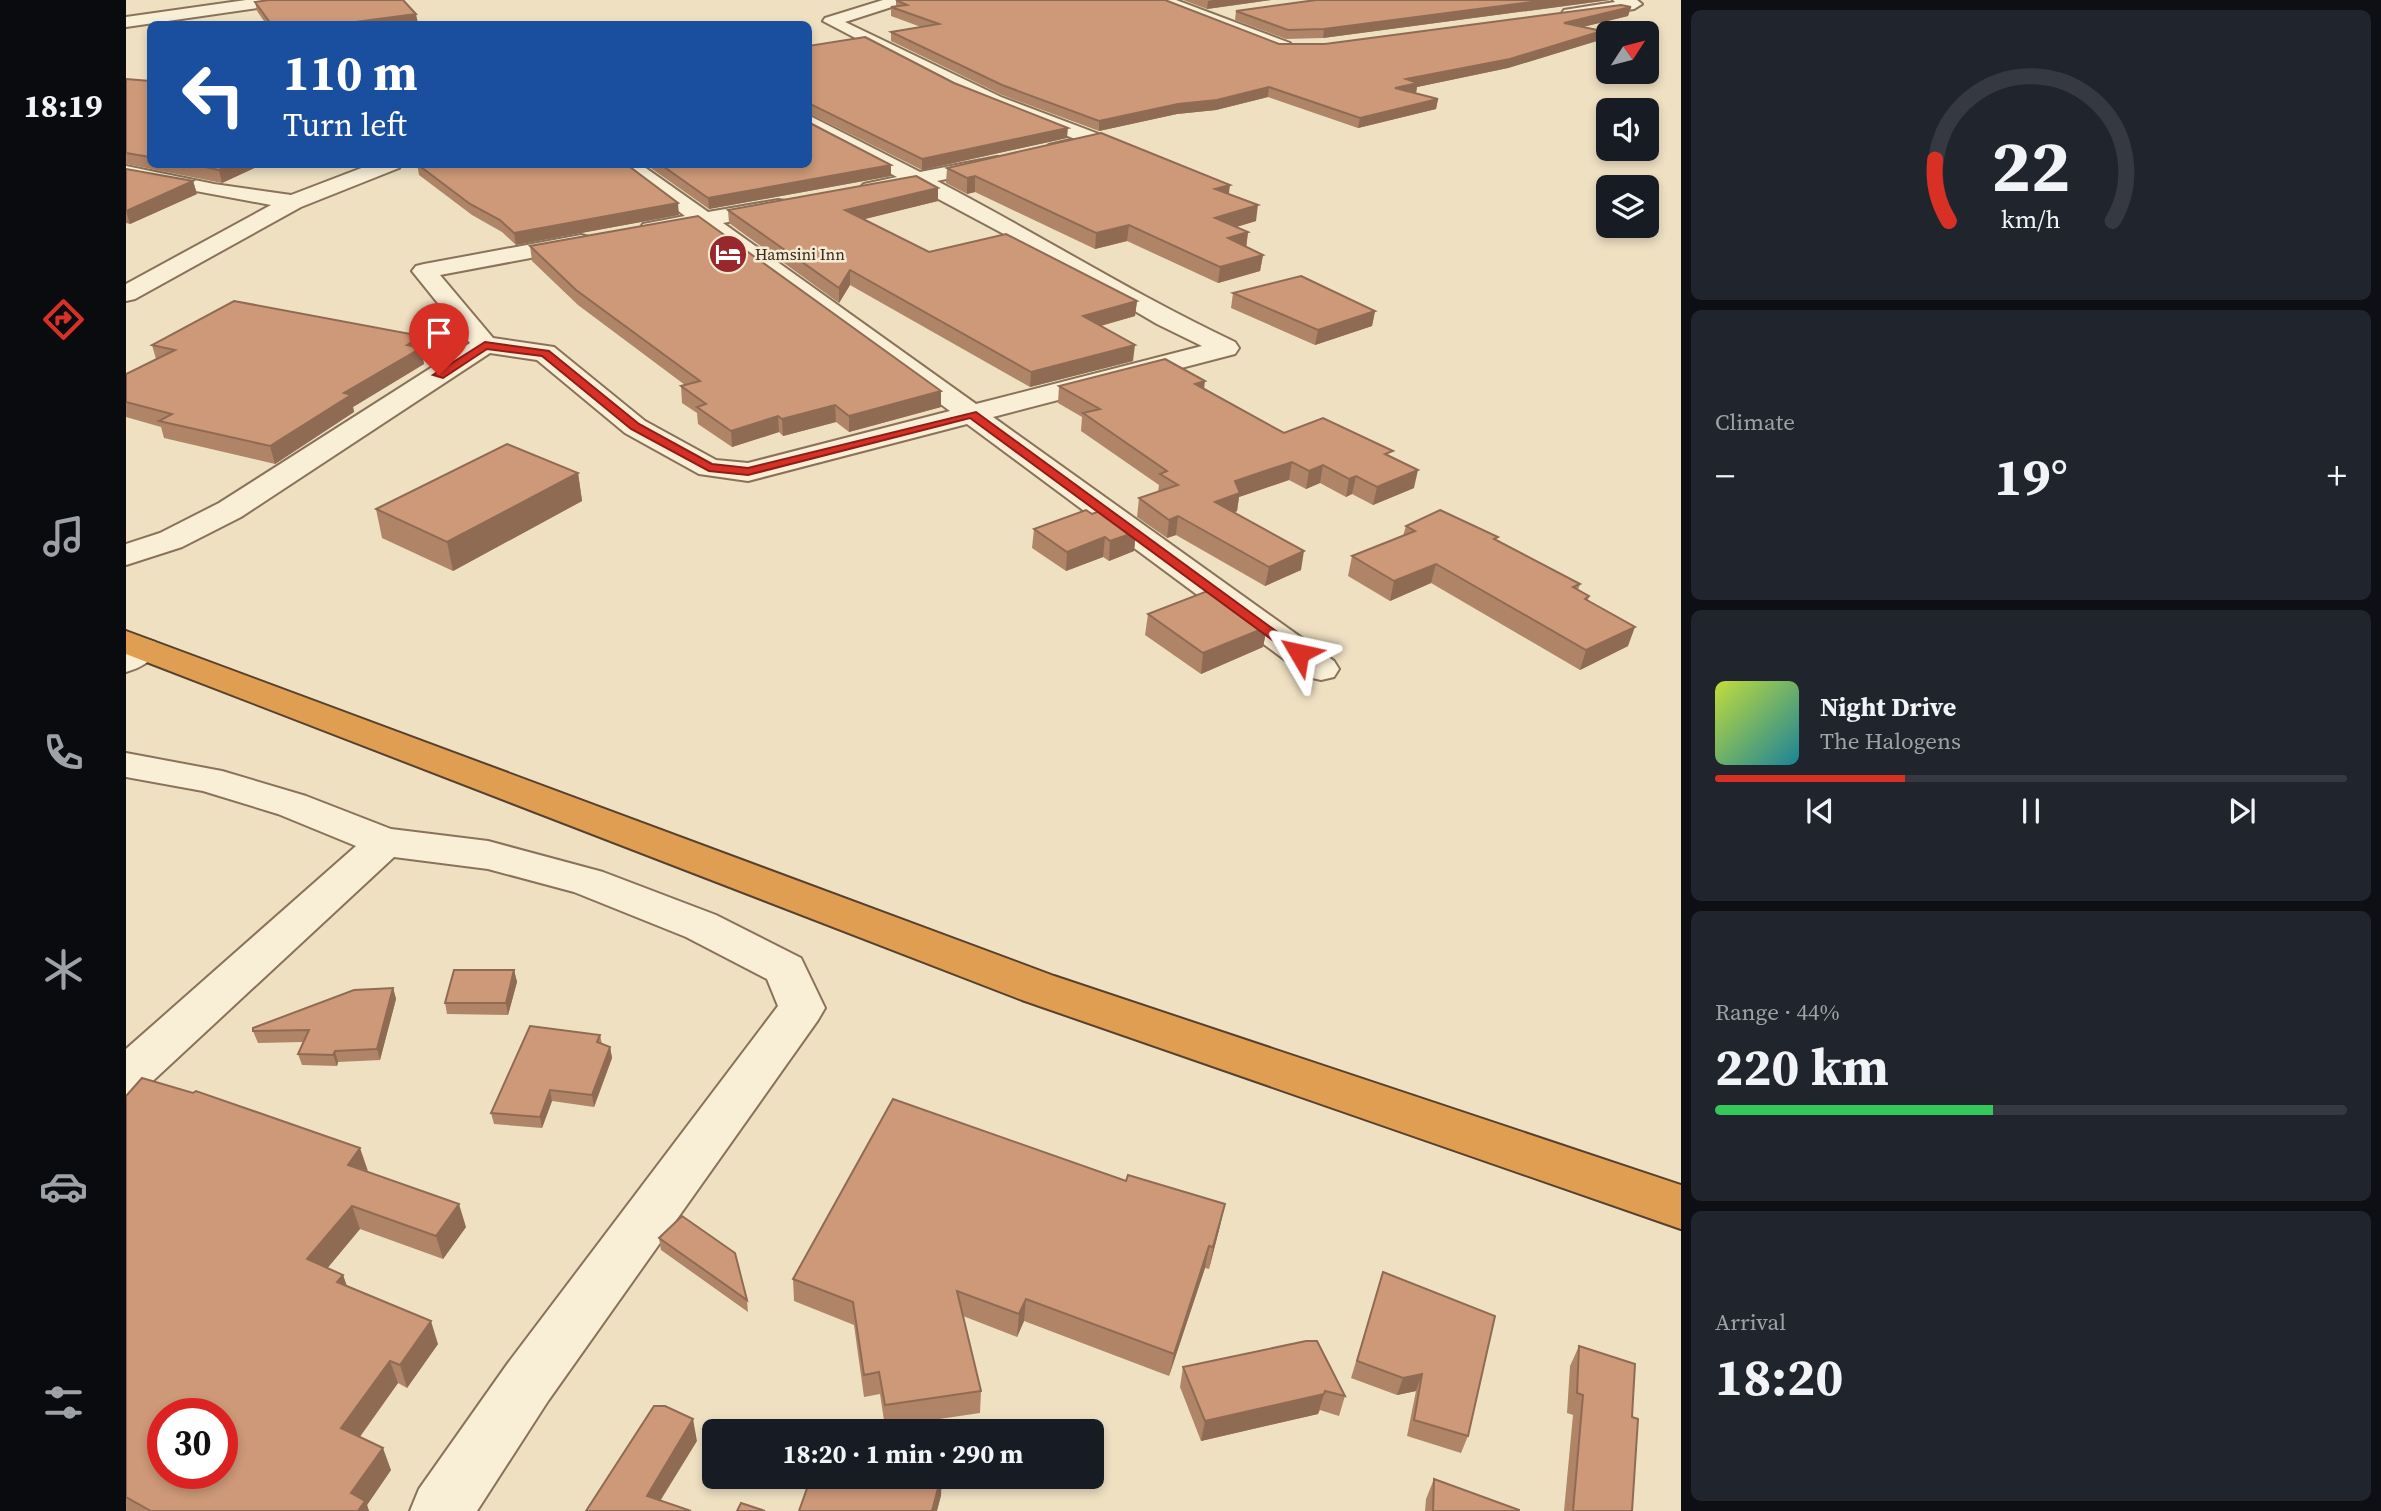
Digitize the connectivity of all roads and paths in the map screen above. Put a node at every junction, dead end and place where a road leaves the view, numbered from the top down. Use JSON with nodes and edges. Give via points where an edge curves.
{"nodes":[{"id":1,"x":278,"y":0,"type":"edge"},
{"id":2,"x":900,"y":0,"type":"edge"},
{"id":3,"x":1162,"y":0,"type":"edge"},
{"id":4,"x":1621,"y":0,"type":"edge"},
{"id":5,"x":1233,"y":12,"type":"edge"},
{"id":6,"x":1550,"y":15,"type":"edge"},
{"id":7,"x":1207,"y":16,"type":"junction"},
{"id":8,"x":126,"y":22,"type":"edge"},
{"id":9,"x":1297,"y":47,"type":"edge"},
{"id":10,"x":812,"y":123,"type":"edge"},
{"id":11,"x":381,"y":168,"type":"edge"},
{"id":12,"x":632,"y":168,"type":"edge"},
{"id":13,"x":126,"y":172,"type":"edge"},
{"id":14,"x":916,"y":180,"type":"junction"},
{"id":15,"x":849,"y":192,"type":"edge"},
{"id":16,"x":293,"y":202,"type":"junction"},
{"id":17,"x":796,"y":202,"type":"edge"},
{"id":18,"x":703,"y":219,"type":"junction"},
{"id":19,"x":623,"y":234,"type":"edge"},
{"id":20,"x":597,"y":239,"type":"edge"},
{"id":21,"x":126,"y":294,"type":"edge"},
{"id":22,"x":485,"y":345,"type":"junction"},
{"id":23,"x":972,"y":414,"type":"junction"},
{"id":24,"x":126,"y":555,"type":"edge"},
{"id":25,"x":132,"y":651,"type":"edge"},
{"id":26,"x":1321,"y":669,"type":"dead end"},
{"id":27,"x":126,"y":765,"type":"edge"},
{"id":28,"x":385,"y":842,"type":"junction"},
{"id":29,"x":126,"y":1077,"type":"edge"},
{"id":30,"x":1681,"y":1208,"type":"edge"},
{"id":31,"x":441,"y":1511,"type":"edge"}],
"edges":[{"from":1,"to":8,"type":"street"},
{"from":2,"to":14,"type":"street","via":[[826,23],[1037,120],[1097,140]]},
{"from":3,"to":7,"type":"street"},
{"from":4,"to":6,"type":"street","via":[[1634,4]]},
{"from":5,"to":7,"type":"street"},
{"from":7,"to":9,"type":"street","via":[[1284,47]]},
{"from":10,"to":14,"type":"street"},
{"from":11,"to":16,"type":"street"},
{"from":12,"to":18,"type":"street"},
{"from":13,"to":16,"type":"street"},
{"from":14,"to":15,"type":"street"},
{"from":14,"to":23,"type":"street","via":[[1226,348]]},
{"from":16,"to":21,"type":"street"},
{"from":17,"to":18,"type":"street"},
{"from":18,"to":19,"type":"street"},
{"from":18,"to":23,"type":"street"},
{"from":20,"to":22,"type":"street","via":[[424,271]]},
{"from":22,"to":23,"type":"street","via":[[545,353],[635,427],[709,468],[748,472]]},
{"from":22,"to":24,"type":"street","via":[[230,510],[171,540]]},
{"from":23,"to":26,"type":"street"},
{"from":25,"to":30,"type":"highway","via":[[1038,988]]},
{"from":27,"to":28,"type":"street","via":[[208,779],[292,805]]},
{"from":28,"to":29,"type":"street"},
{"from":28,"to":31,"type":"street","via":[[488,855],[526,865],[588,882],[701,926],[785,969],[802,1008],[527,1382]]}]}
